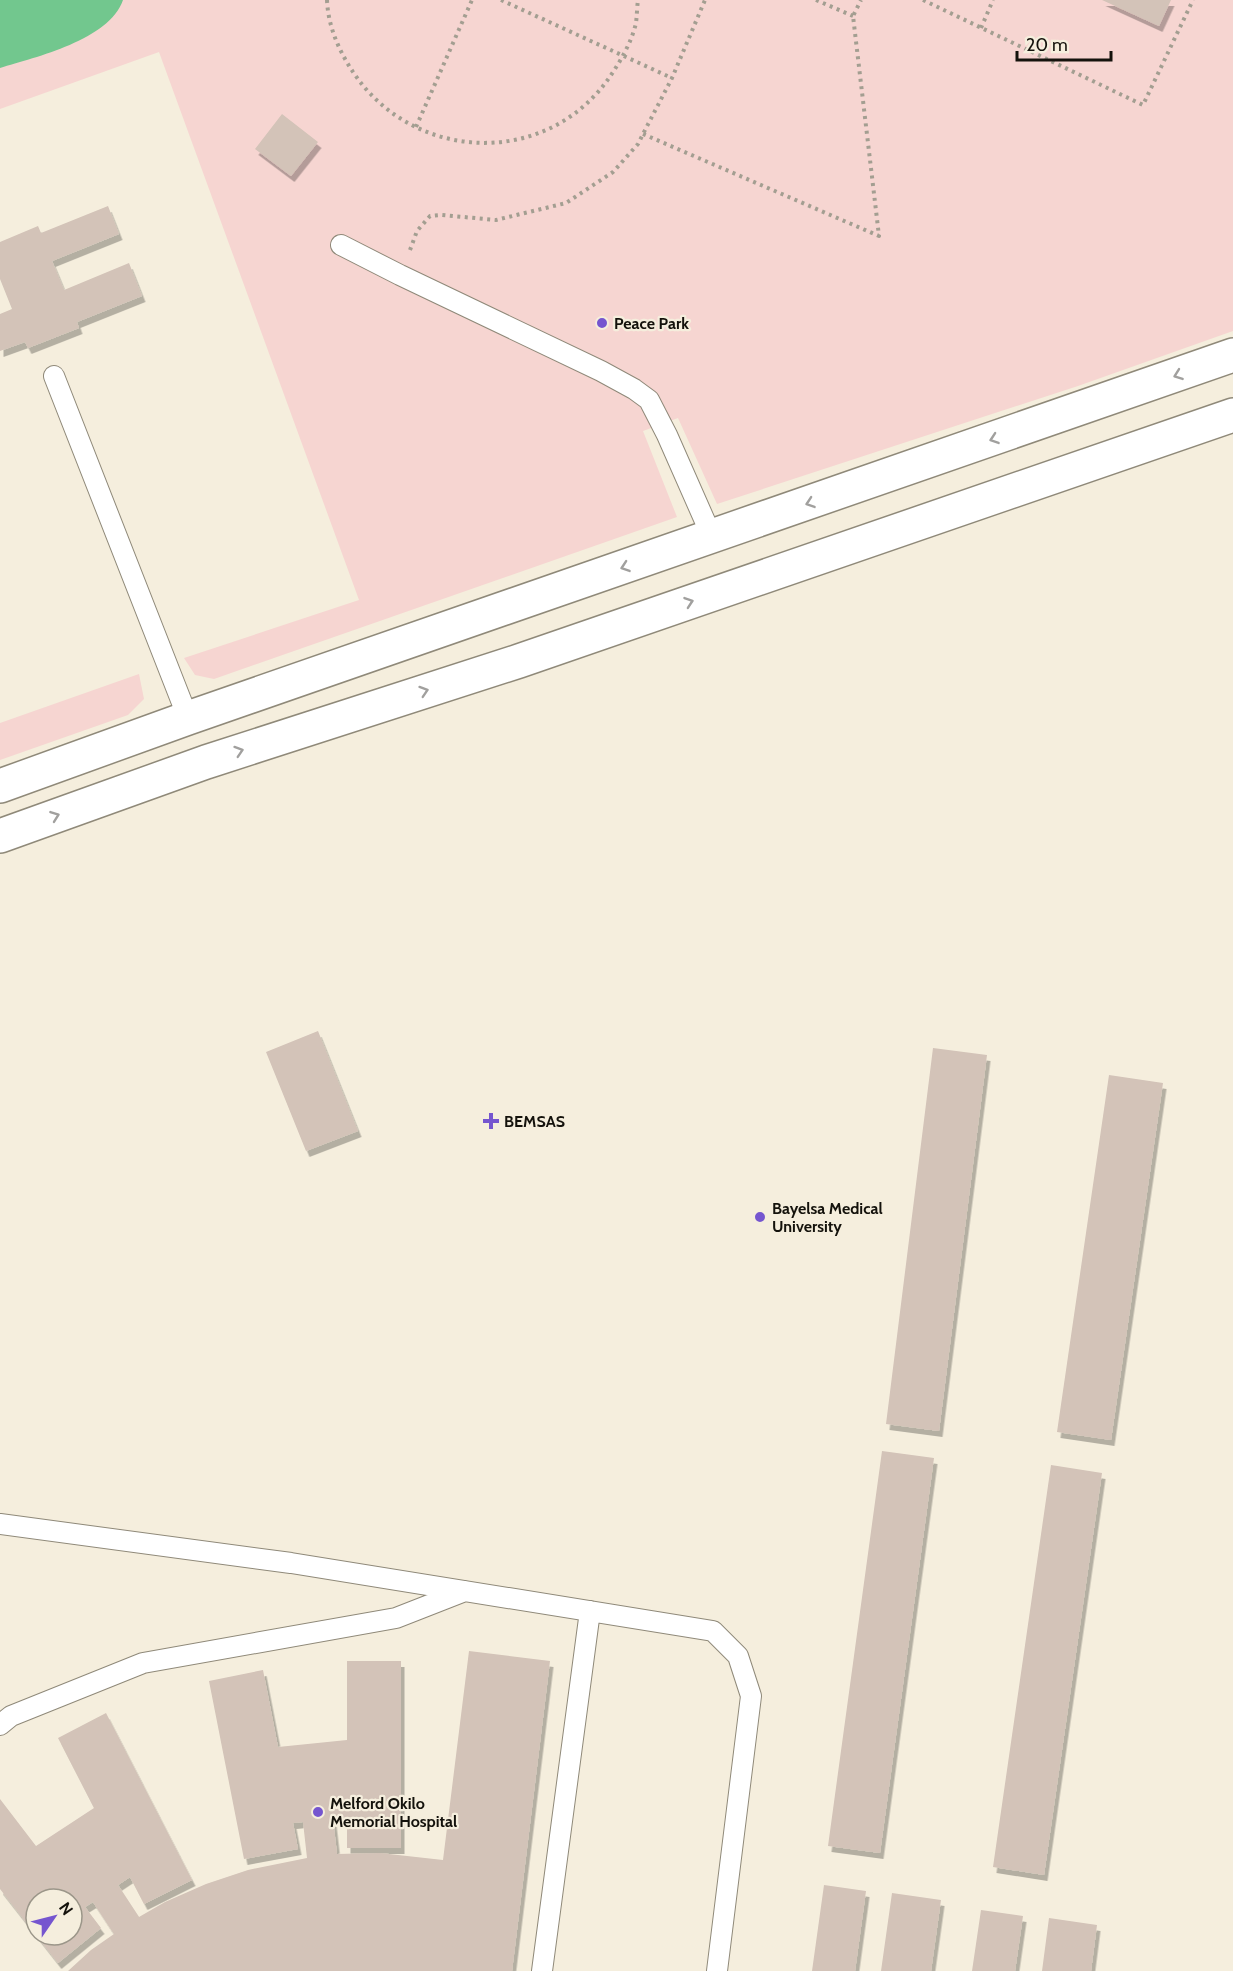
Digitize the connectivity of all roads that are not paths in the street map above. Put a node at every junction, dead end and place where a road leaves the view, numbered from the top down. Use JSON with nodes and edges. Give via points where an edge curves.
{"nodes":[{"id":1,"x":340,"y":245,"type":"dead end"},
{"id":2,"x":1233,"y":355,"type":"edge"},
{"id":3,"x":54,"y":376,"type":"dead end"},
{"id":4,"x":1233,"y":416,"type":"edge"},
{"id":5,"x":712,"y":537,"type":"junction"},
{"id":6,"x":188,"y":718,"type":"junction"},
{"id":7,"x":0,"y":786,"type":"edge"},
{"id":8,"x":0,"y":836,"type":"edge"},
{"id":9,"x":0,"y":1524,"type":"edge"},
{"id":10,"x":465,"y":1591,"type":"junction"},
{"id":11,"x":590,"y":1611,"type":"junction"},
{"id":12,"x":0,"y":1725,"type":"edge"},
{"id":13,"x":542,"y":1971,"type":"edge"},
{"id":14,"x":717,"y":1971,"type":"edge"}],
"edges":[{"from":1,"to":5,"type":"lane","via":[[601,371],[649,400]]},
{"from":2,"to":5,"type":"main road","one_way":true},
{"from":3,"to":6,"type":"lane"},
{"from":8,"to":4,"type":"main road","one_way":true,"via":[[206,762],[519,661]]},
{"from":5,"to":6,"type":"main road","one_way":true},
{"from":6,"to":7,"type":"main road"},
{"from":9,"to":10,"type":"lane"},
{"from":10,"to":11,"type":"lane"},
{"from":10,"to":12,"type":"lane","via":[[396,1618],[143,1663],[11,1716]]},
{"from":11,"to":13,"type":"lane"},
{"from":11,"to":14,"type":"lane","via":[[713,1631],[738,1656],[751,1696]]}]}
